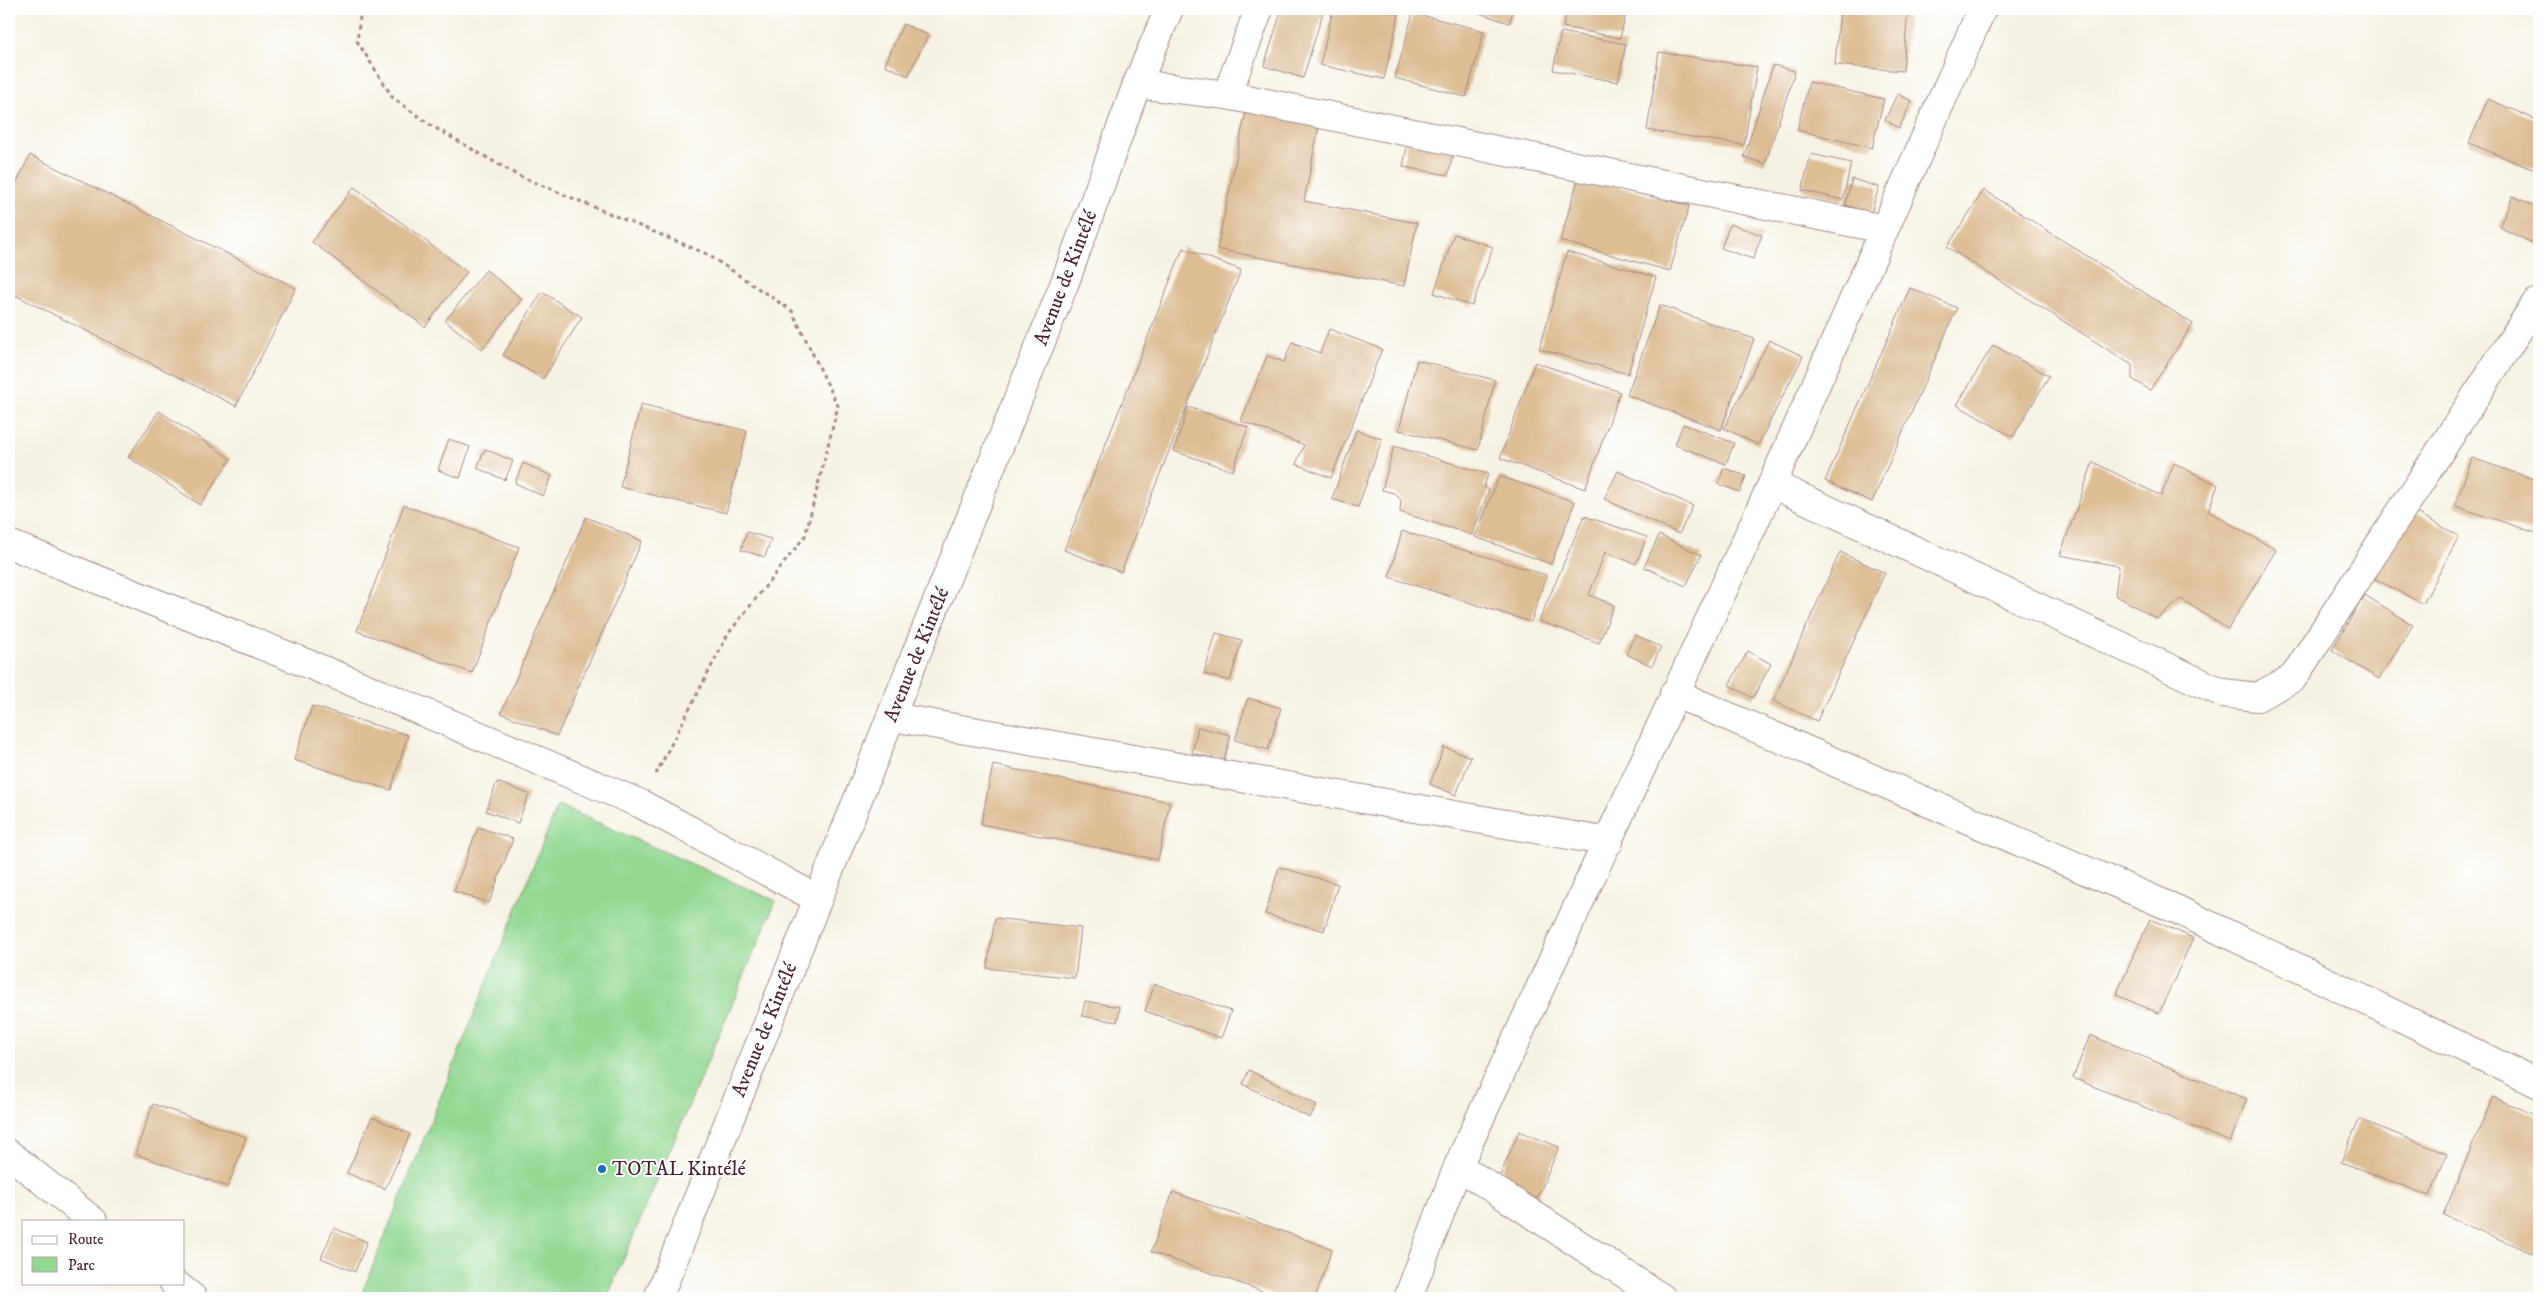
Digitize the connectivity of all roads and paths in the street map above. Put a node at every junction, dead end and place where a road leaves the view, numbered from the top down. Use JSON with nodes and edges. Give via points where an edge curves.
{"nodes":[{"id":1,"x":361,"y":9,"type":"edge"},
{"id":2,"x":1169,"y":9,"type":"edge"},
{"id":3,"x":1259,"y":9,"type":"edge"},
{"id":4,"x":1982,"y":9,"type":"edge"},
{"id":5,"x":1137,"y":84,"type":"junction"},
{"id":6,"x":1227,"y":95,"type":"junction"},
{"id":7,"x":1884,"y":229,"type":"junction"},
{"id":8,"x":2536,"y":303,"type":"dead end"},
{"id":9,"x":1772,"y":484,"type":"junction"},
{"id":10,"x":9,"y":544,"type":"edge"},
{"id":11,"x":1674,"y":693,"type":"junction"},
{"id":12,"x":892,"y":717,"type":"junction"},
{"id":13,"x":641,"y":804,"type":"junction"},
{"id":14,"x":1609,"y":842,"type":"junction"},
{"id":15,"x":818,"y":900,"type":"junction"},
{"id":16,"x":2539,"y":1084,"type":"edge"},
{"id":17,"x":9,"y":1154,"type":"edge"},
{"id":18,"x":1458,"y":1166,"type":"junction"},
{"id":19,"x":92,"y":1220,"type":"edge"},
{"id":20,"x":175,"y":1284,"type":"edge"},
{"id":21,"x":194,"y":1298,"type":"edge"},
{"id":22,"x":658,"y":1298,"type":"edge"},
{"id":23,"x":1408,"y":1298,"type":"edge"},
{"id":24,"x":1662,"y":1298,"type":"edge"}],
"edges":[{"from":1,"to":13,"type":"path","via":[[357,41],[393,98],[432,126],[516,175],[706,254],[792,311],[838,406],[805,536],[728,634]]},
{"from":2,"to":5,"type":"street","name":"Avenue de Kintélé"},
{"from":3,"to":6,"type":"street"},
{"from":4,"to":7,"type":"street"},
{"from":5,"to":6,"type":"street"},
{"from":5,"to":12,"type":"street","name":"Avenue de Kintélé","via":[[1066,282]]},
{"from":6,"to":7,"type":"street"},
{"from":7,"to":9,"type":"street"},
{"from":8,"to":9,"type":"street","via":[[2293,678],[2256,697],[2223,693]]},
{"from":9,"to":11,"type":"street"},
{"from":10,"to":13,"type":"street","via":[[338,676]]},
{"from":11,"to":14,"type":"street"},
{"from":11,"to":16,"type":"street","via":[[2178,910]]},
{"from":12,"to":14,"type":"street"},
{"from":12,"to":15,"type":"street","name":"Avenue de Kintélé"},
{"from":13,"to":15,"type":"street"},
{"from":14,"to":18,"type":"street"},
{"from":15,"to":22,"type":"street","name":"Avenue de Kintélé"},
{"from":17,"to":19,"type":"street"},
{"from":18,"to":23,"type":"street"},
{"from":18,"to":24,"type":"street"},
{"from":20,"to":21,"type":"street"}]}
